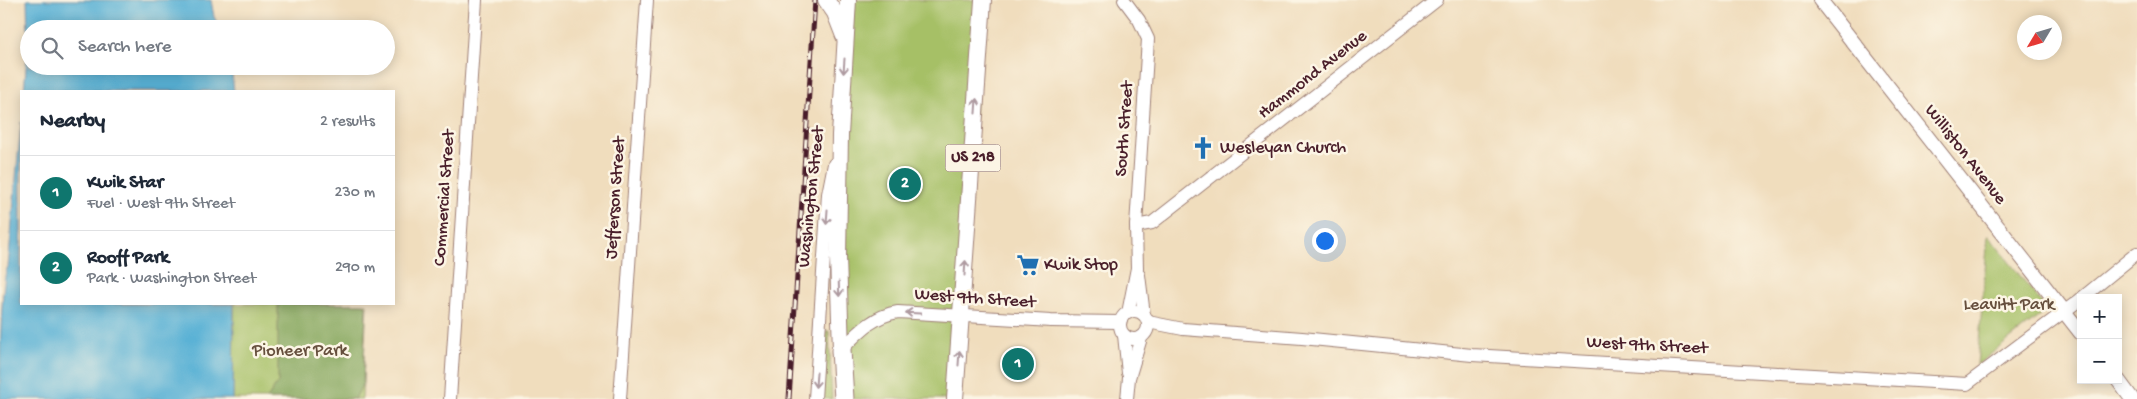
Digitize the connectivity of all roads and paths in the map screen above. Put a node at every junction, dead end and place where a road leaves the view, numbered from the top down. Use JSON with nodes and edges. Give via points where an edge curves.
{"nodes":[{"id":1,"x":476,"y":0,"type":"edge"},
{"id":2,"x":647,"y":0,"type":"edge"},
{"id":3,"x":826,"y":0,"type":"edge"},
{"id":4,"x":848,"y":0,"type":"edge"},
{"id":5,"x":984,"y":0,"type":"edge"},
{"id":6,"x":1124,"y":0,"type":"edge"},
{"id":7,"x":1437,"y":0,"type":"edge"},
{"id":8,"x":1820,"y":0,"type":"edge"},
{"id":9,"x":846,"y":41,"type":"junction"},
{"id":10,"x":840,"y":135,"type":"junction"},
{"id":11,"x":1136,"y":226,"type":"junction"},
{"id":12,"x":2137,"y":253,"type":"edge"},
{"id":13,"x":1137,"y":268,"type":"junction"},
{"id":14,"x":2087,"y":294,"type":"edge"},
{"id":15,"x":2077,"y":302,"type":"edge"},
{"id":16,"x":2064,"y":312,"type":"junction"},
{"id":17,"x":962,"y":317,"type":"junction"},
{"id":18,"x":1146,"y":319,"type":"junction"},
{"id":19,"x":1124,"y":323,"type":"junction"},
{"id":20,"x":2077,"y":328,"type":"edge"},
{"id":21,"x":1183,"y":330,"type":"junction"},
{"id":22,"x":1142,"y":337,"type":"junction"},
{"id":23,"x":841,"y":350,"type":"junction"},
{"id":24,"x":1129,"y":378,"type":"junction"},
{"id":25,"x":2121,"y":384,"type":"edge"},
{"id":26,"x":450,"y":399,"type":"edge"},
{"id":27,"x":620,"y":399,"type":"edge"},
{"id":28,"x":815,"y":399,"type":"edge"},
{"id":29,"x":844,"y":399,"type":"edge"},
{"id":30,"x":955,"y":399,"type":"edge"},
{"id":31,"x":1128,"y":399,"type":"edge"},
{"id":32,"x":2132,"y":399,"type":"edge"}],
"edges":[{"from":1,"to":26,"type":"street","name":"Commercial Street"},
{"from":2,"to":27,"type":"street","name":"Jefferson Street"},
{"from":3,"to":9,"type":"highway"},
{"from":4,"to":9,"type":"highway","name":"Washington Street"},
{"from":17,"to":5,"type":"highway","number":"US 218","one_way":true},
{"from":6,"to":11,"type":"street","name":"South Street","via":[[1140,20],[1148,39]]},
{"from":7,"to":11,"type":"street","name":"Hammond Avenue","via":[[1152,223]]},
{"from":8,"to":16,"type":"main road","name":"Williston Avenue"},
{"from":9,"to":10,"type":"highway","name":"Washington Street","one_way":true},
{"from":10,"to":23,"type":"highway","one_way":true,"via":[[838,256]]},
{"from":10,"to":28,"type":"street","name":"Washington Street","one_way":true,"via":[[828,194]]},
{"from":11,"to":13,"type":"street","name":"South Street"},
{"from":12,"to":14,"type":"street","name":"West 9th Street"},
{"from":13,"to":18,"type":"street","name":"South Street"},
{"from":13,"to":19,"type":"street","name":"South Street"},
{"from":15,"to":16,"type":"street","name":"West 9th Street"},
{"from":16,"to":20,"type":"main road","name":"Williston Avenue"},
{"from":16,"to":21,"type":"street","name":"West 9th Street","via":[[1967,384],[1472,354]]},
{"from":17,"to":19,"type":"street","name":"West 9th Street"},
{"from":17,"to":23,"type":"street","name":"West 9th Street","one_way":true,"via":[[910,312],[880,316],[861,329]]},
{"from":30,"to":17,"type":"highway","number":"US 218","one_way":true},
{"from":18,"to":19,"type":"street","name":"West 9th Street","via":[[1136,311]]},
{"from":18,"to":21,"type":"street","name":"West 9th Street"},
{"from":18,"to":22,"type":"street","name":"South Street"},
{"from":19,"to":22,"type":"street","name":"West 9th Street","via":[[1132,339]]},
{"from":19,"to":24,"type":"street","name":"South Street"},
{"from":21,"to":22,"type":"street","name":"West 9th Street"},
{"from":22,"to":24,"type":"street","name":"South Street"},
{"from":23,"to":29,"type":"highway"},
{"from":24,"to":31,"type":"street","name":"South Street"},
{"from":25,"to":32,"type":"main road"}]}
